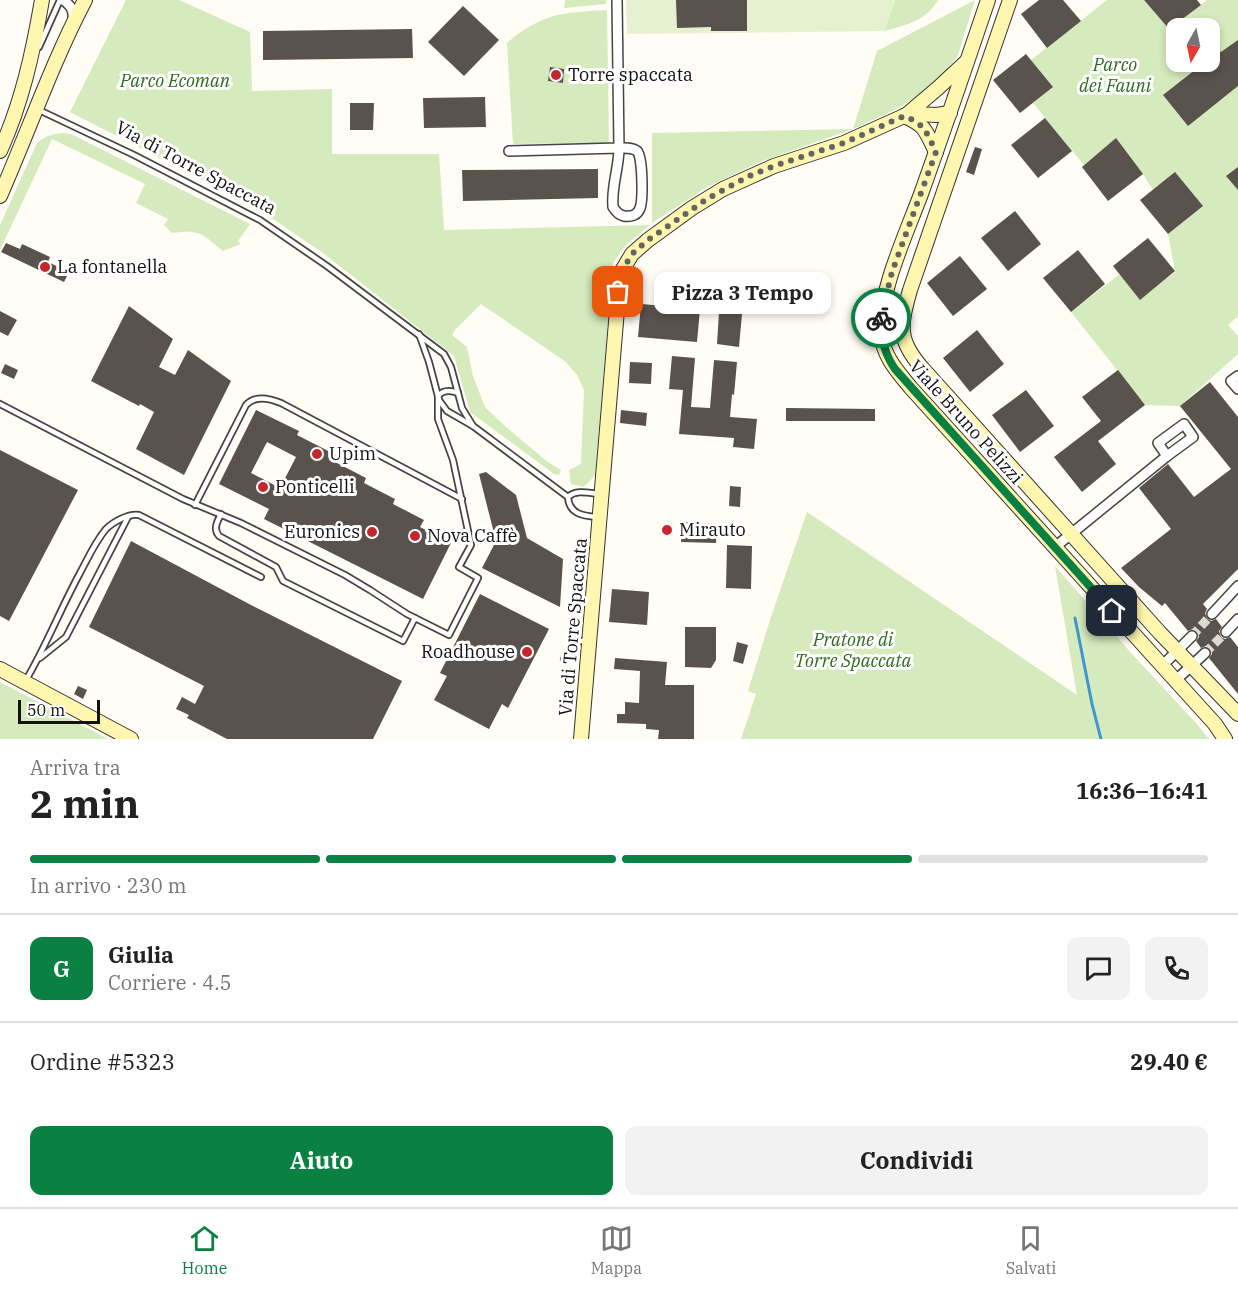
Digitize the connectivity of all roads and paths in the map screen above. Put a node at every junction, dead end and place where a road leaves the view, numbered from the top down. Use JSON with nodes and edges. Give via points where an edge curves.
{"nodes":[{"id":1,"x":42,"y":0,"type":"edge"},
{"id":2,"x":62,"y":0,"type":"edge"},
{"id":3,"x":85,"y":0,"type":"edge"},
{"id":4,"x":617,"y":0,"type":"edge"},
{"id":5,"x":988,"y":0,"type":"edge"},
{"id":6,"x":1010,"y":0,"type":"edge"},
{"id":7,"x":73,"y":24,"type":"junction"},
{"id":8,"x":968,"y":60,"type":"junction"},
{"id":9,"x":27,"y":72,"type":"junction"},
{"id":10,"x":916,"y":106,"type":"junction"},
{"id":11,"x":37,"y":109,"type":"junction"},
{"id":12,"x":950,"y":113,"type":"junction"},
{"id":13,"x":904,"y":116,"type":"junction"},
{"id":14,"x":969,"y":119,"type":"junction"},
{"id":15,"x":619,"y":148,"type":"junction"},
{"id":16,"x":0,"y":151,"type":"edge"},
{"id":17,"x":509,"y":151,"type":"dead end"},
{"id":18,"x":936,"y":152,"type":"junction"},
{"id":19,"x":0,"y":196,"type":"edge"},
{"id":20,"x":418,"y":334,"type":"junction"},
{"id":21,"x":1238,"y":376,"type":"edge"},
{"id":22,"x":1238,"y":389,"type":"edge"},
{"id":23,"x":458,"y":393,"type":"junction"},
{"id":24,"x":438,"y":396,"type":"junction"},
{"id":25,"x":0,"y":404,"type":"edge"},
{"id":26,"x":473,"y":426,"type":"junction"},
{"id":27,"x":1167,"y":456,"type":"dead end"},
{"id":28,"x":602,"y":494,"type":"junction"},
{"id":29,"x":568,"y":497,"type":"junction"},
{"id":30,"x":462,"y":500,"type":"junction"},
{"id":31,"x":195,"y":505,"type":"junction"},
{"id":32,"x":221,"y":514,"type":"junction"},
{"id":33,"x":128,"y":517,"type":"junction"},
{"id":34,"x":600,"y":518,"type":"junction"},
{"id":35,"x":1071,"y":534,"type":"junction"},
{"id":36,"x":1055,"y":548,"type":"junction"},
{"id":37,"x":261,"y":577,"type":"dead end"},
{"id":38,"x":1238,"y":586,"type":"edge"},
{"id":39,"x":1212,"y":614,"type":"tunnel mouth"},
{"id":40,"x":415,"y":618,"type":"junction"},
{"id":41,"x":1238,"y":619,"type":"edge"},
{"id":42,"x":1226,"y":632,"type":"tunnel mouth"},
{"id":43,"x":1192,"y":636,"type":"tunnel mouth"},
{"id":44,"x":590,"y":641,"type":"junction"},
{"id":45,"x":1177,"y":651,"type":"junction"},
{"id":46,"x":1205,"y":653,"type":"tunnel mouth"},
{"id":47,"x":564,"y":659,"type":"dead end"},
{"id":48,"x":38,"y":660,"type":"junction"},
{"id":49,"x":1162,"y":666,"type":"junction"},
{"id":50,"x":1192,"y":666,"type":"junction"},
{"id":51,"x":0,"y":669,"type":"edge"},
{"id":52,"x":1175,"y":681,"type":"junction"},
{"id":53,"x":24,"y":682,"type":"junction"},
{"id":54,"x":1238,"y":714,"type":"edge"},
{"id":55,"x":128,"y":738,"type":"edge"},
{"id":56,"x":581,"y":739,"type":"edge"},
{"id":57,"x":1225,"y":739,"type":"edge"}],
"edges":[{"from":1,"to":9,"type":"street"},
{"from":2,"to":7,"type":"street","via":[[71,6]]},
{"from":2,"to":9,"type":"lane"},
{"from":3,"to":7,"type":"street"},
{"from":4,"to":15,"type":"street"},
{"from":5,"to":8,"type":"street","name":"Viale Bruno Pelizzi"},
{"from":6,"to":14,"type":"street","name":"Viale Bruno Pelizzi"},
{"from":7,"to":11,"type":"street"},
{"from":8,"to":10,"type":"street","name":"Via di Torre Spaccata"},
{"from":8,"to":12,"type":"street","name":"Viale Bruno Pelizzi"},
{"from":9,"to":16,"type":"street"},
{"from":10,"to":12,"type":"street"},
{"from":10,"to":13,"type":"street","name":"Via di Torre Spaccata"},
{"from":11,"to":19,"type":"street"},
{"from":11,"to":20,"type":"lane","name":"Via di Torre Spaccata","via":[[254,216]]},
{"from":12,"to":13,"type":"street","name":"Via di Torre Spaccata"},
{"from":12,"to":14,"type":"street","name":"Via di Torre Spaccata"},
{"from":12,"to":18,"type":"street","name":"Viale Bruno Pelizzi"},
{"from":13,"to":18,"type":"street","via":[[924,128]]},
{"from":13,"to":28,"type":"street","name":"Via di Torre Spaccata","via":[[723,189],[648,240],[629,258],[621,273],[618,298]]},
{"from":14,"to":35,"type":"street","name":"Viale Bruno Pelizzi","via":[[910,290],[903,320],[904,338],[914,358]]},
{"from":15,"to":15,"type":"street","via":[[613,207],[620,214],[631,216],[641,205],[641,159],[635,150]]},
{"from":15,"to":17,"type":"street"},
{"from":18,"to":36,"type":"street","name":"Viale Bruno Pelizzi","via":[[889,284],[881,320],[884,348],[900,375]]},
{"from":20,"to":23,"type":"lane","name":"Via di Torre Spaccata","via":[[449,360]]},
{"from":20,"to":24,"type":"lane","name":"Via di Torre Spaccata"},
{"from":21,"to":22,"type":"street","via":[[1231,381]]},
{"from":23,"to":24,"type":"lane","via":[[445,391]]},
{"from":23,"to":26,"type":"lane","name":"Via di Torre Spaccata"},
{"from":24,"to":26,"type":"lane","name":"Via di Torre Spaccata","via":[[447,411]]},
{"from":24,"to":30,"type":"lane","via":[[438,419]]},
{"from":25,"to":31,"type":"lane"},
{"from":26,"to":29,"type":"lane","name":"Via di Torre Spaccata"},
{"from":27,"to":35,"type":"street"},
{"from":28,"to":29,"type":"lane","via":[[576,492]]},
{"from":28,"to":34,"type":"street","name":"Via di Torre Spaccata"},
{"from":29,"to":34,"type":"lane","name":"Via di Torre Spaccata","via":[[569,506],[577,513]]},
{"from":30,"to":31,"type":"lane","via":[[280,403],[262,398],[246,405]]},
{"from":30,"to":40,"type":"lane","via":[[471,545],[459,567],[478,578],[449,635]]},
{"from":31,"to":32,"type":"lane"},
{"from":32,"to":40,"type":"lane","via":[[345,575]]},
{"from":32,"to":40,"type":"lane","via":[[216,527],[219,536],[276,567],[283,581],[403,641]]},
{"from":33,"to":37,"type":"lane","via":[[139,515]]},
{"from":33,"to":48,"type":"lane","via":[[66,637]]},
{"from":33,"to":48,"type":"lane","via":[[111,525],[93,547]]},
{"from":34,"to":44,"type":"street","name":"Via di Torre Spaccata"},
{"from":35,"to":36,"type":"street"},
{"from":35,"to":45,"type":"street","name":"Viale Bruno Pelizzi"},
{"from":36,"to":49,"type":"street","name":"Viale Bruno Pelizzi"},
{"from":38,"to":39,"type":"street"},
{"from":41,"to":42,"type":"street"},
{"from":43,"to":45,"type":"street"},
{"from":44,"to":47,"type":"lane","via":[[572,644]]},
{"from":44,"to":56,"type":"street","name":"Via di Torre Spaccata"},
{"from":45,"to":49,"type":"street"},
{"from":45,"to":50,"type":"street","name":"Viale Bruno Pelizzi"},
{"from":46,"to":50,"type":"street"},
{"from":48,"to":53,"type":"lane"},
{"from":49,"to":52,"type":"street","name":"Viale Bruno Pelizzi"},
{"from":50,"to":52,"type":"street"},
{"from":50,"to":54,"type":"street","name":"Viale Bruno Pelizzi"},
{"from":51,"to":53,"type":"street"},
{"from":52,"to":57,"type":"street","name":"Viale Bruno Pelizzi"},
{"from":53,"to":55,"type":"street"}]}
